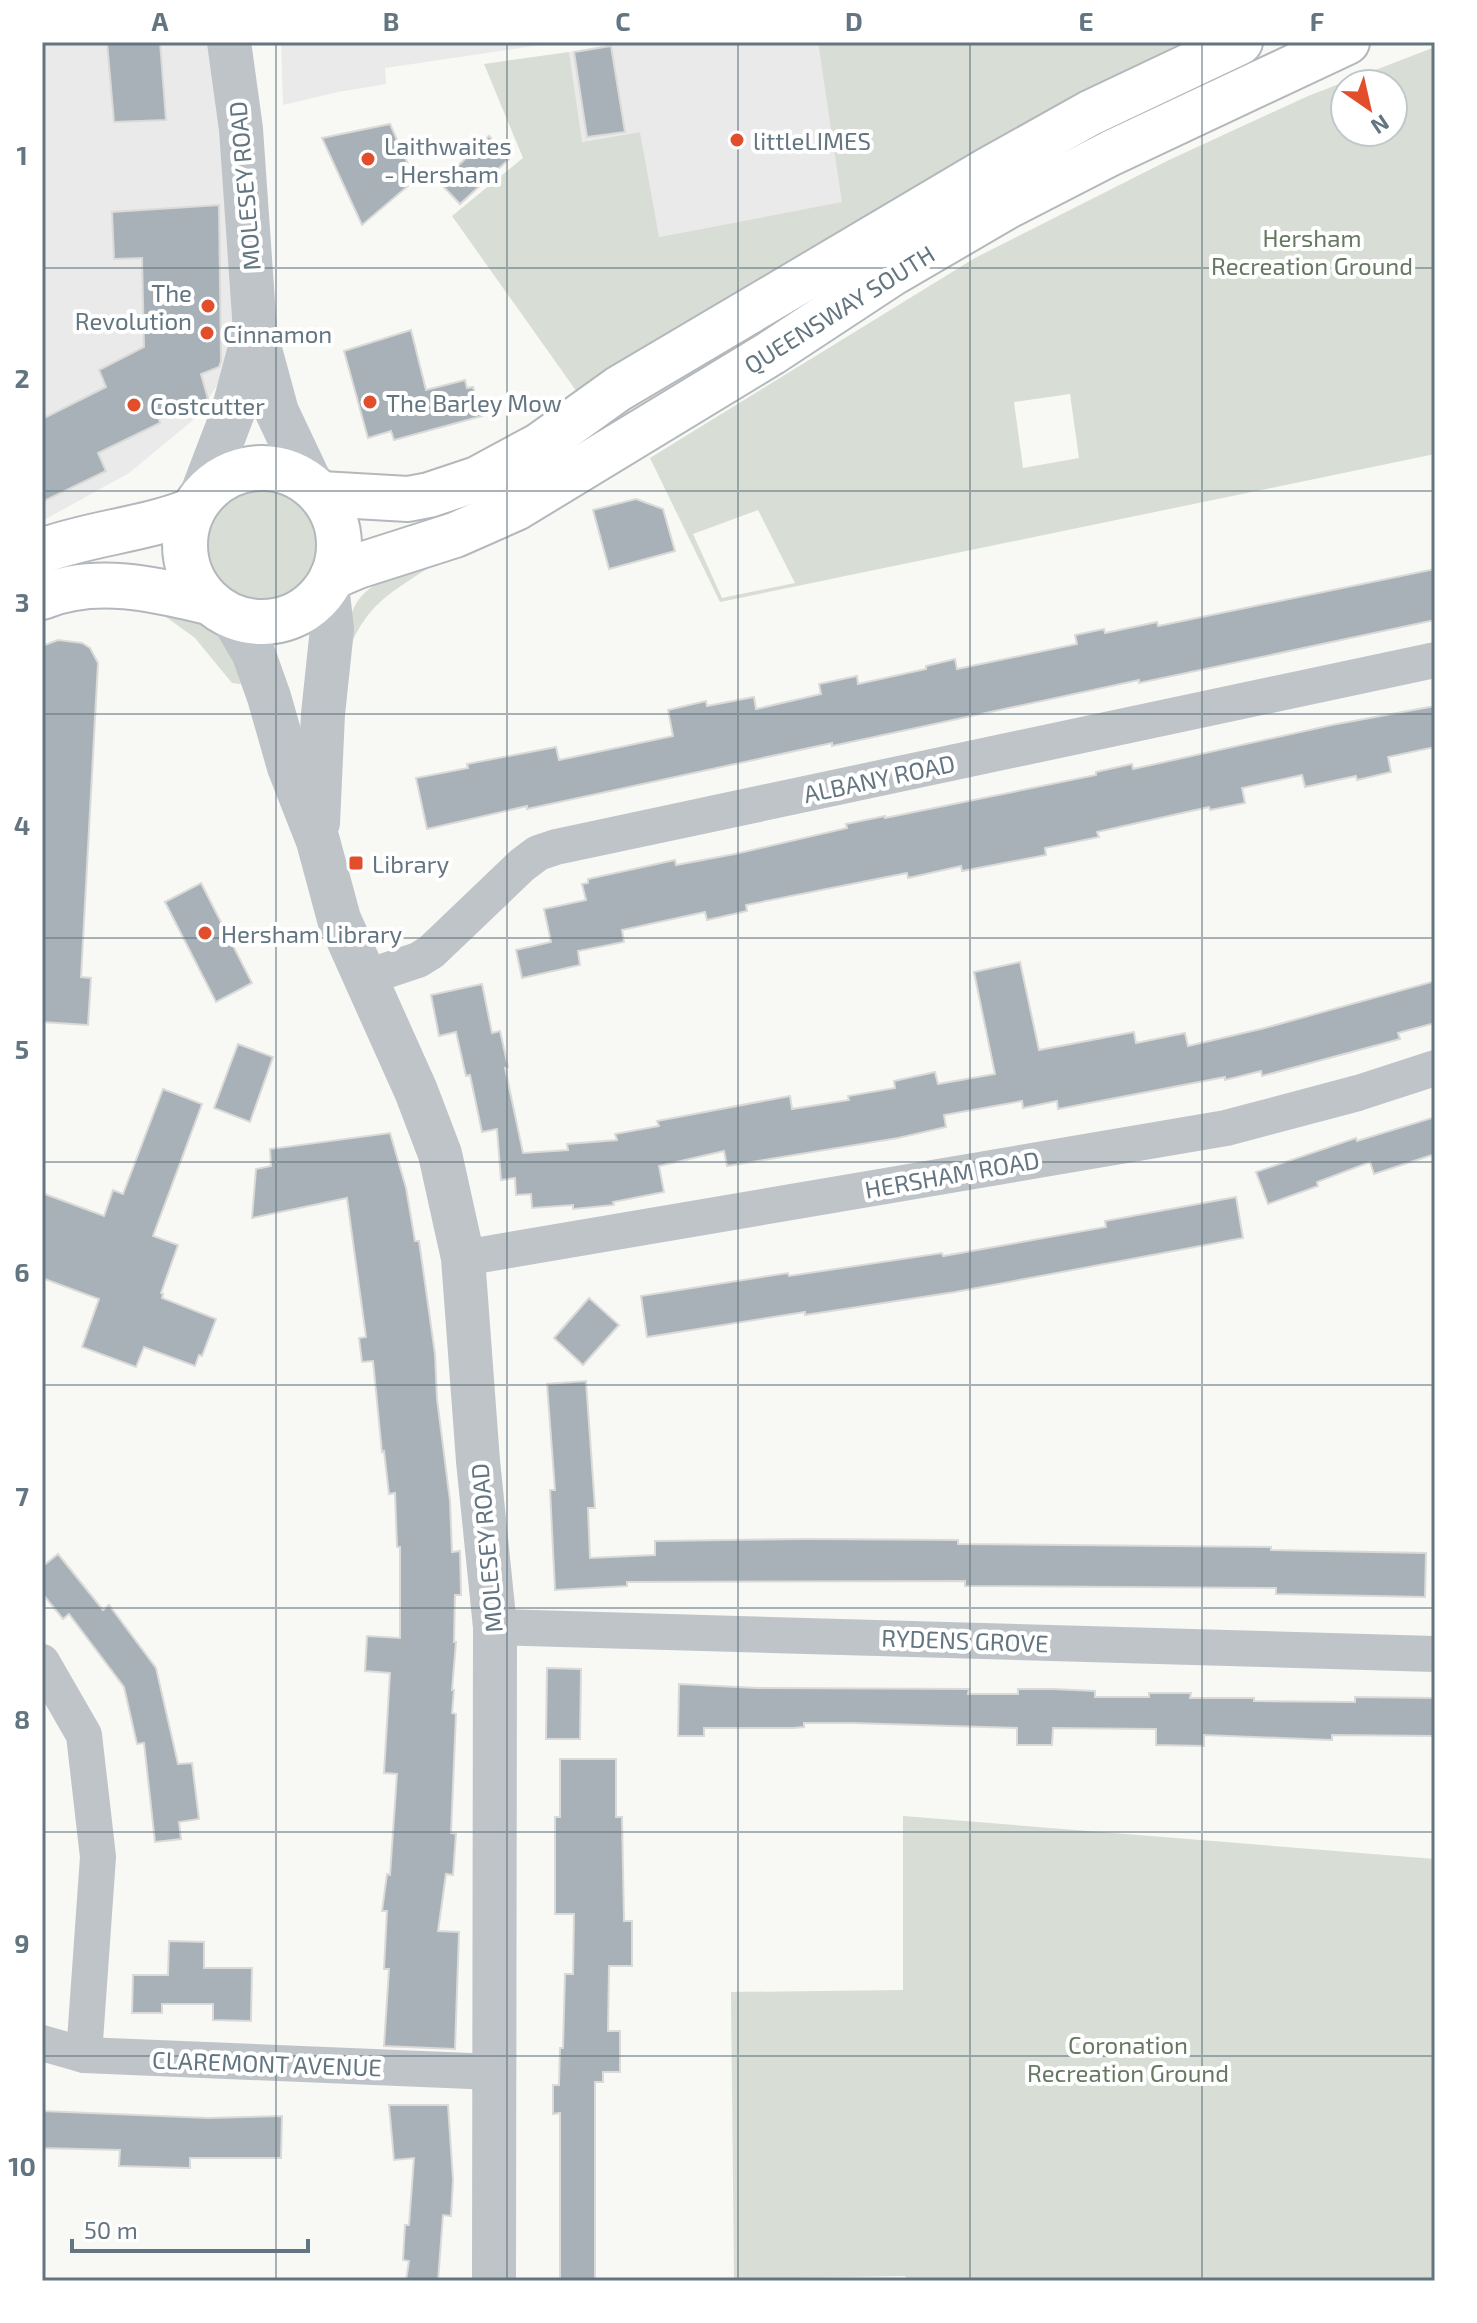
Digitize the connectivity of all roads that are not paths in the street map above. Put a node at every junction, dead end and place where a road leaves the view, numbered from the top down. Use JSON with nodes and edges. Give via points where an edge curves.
{"nodes":[{"id":1,"x":229,"y":42,"type":"edge"},
{"id":2,"x":1240,"y":42,"type":"edge"},
{"id":3,"x":1347,"y":42,"type":"edge"},
{"id":4,"x":255,"y":331,"type":"junction"},
{"id":5,"x":316,"y":489,"type":"junction"},
{"id":6,"x":196,"y":503,"type":"junction"},
{"id":7,"x":42,"y":551,"type":"edge"},
{"id":8,"x":330,"y":582,"type":"junction"},
{"id":9,"x":42,"y":597,"type":"edge"},
{"id":10,"x":221,"y":610,"type":"junction"},
{"id":11,"x":1435,"y":660,"type":"edge"},
{"id":12,"x":318,"y":841,"type":"junction"},
{"id":13,"x":364,"y":978,"type":"junction"},
{"id":14,"x":1435,"y":1068,"type":"edge"},
{"id":15,"x":463,"y":1258,"type":"junction"},
{"id":16,"x":495,"y":1627,"type":"junction"},
{"id":17,"x":1435,"y":1654,"type":"edge"},
{"id":18,"x":42,"y":1662,"type":"edge"},
{"id":19,"x":42,"y":2043,"type":"edge"},
{"id":20,"x":84,"y":2055,"type":"junction"},
{"id":21,"x":494,"y":2072,"type":"junction"},
{"id":22,"x":494,"y":2281,"type":"edge"}],
"edges":[{"from":1,"to":4,"type":"street","name":"MOLESEY ROAD","via":[[241,129]]},
{"from":2,"to":5,"type":"main road","name":"QUEENSWAY SOUTH","via":[[1090,113],[975,177],[618,389],[501,468],[408,499]]},
{"from":3,"to":8,"type":"main road","name":"QUEENSWAY SOUTH","via":[[1006,207],[516,508],[455,535],[358,566]]},
{"from":4,"to":5,"type":"street","name":"MOLESEY ROAD","via":[[277,412]]},
{"from":4,"to":6,"type":"street","name":"MOLESEY ROAD","via":[[232,415]]},
{"from":5,"to":6,"type":"main road","via":[[290,473],[255,471],[220,482]]},
{"from":5,"to":8,"type":"main road","via":[[330,508],[340,537],[339,563]]},
{"from":6,"to":7,"type":"main road","via":[[153,524]]},
{"from":6,"to":10,"type":"main road","via":[[186,553],[189,570]]},
{"from":8,"to":10,"type":"main road","via":[[289,614],[253,621]]},
{"from":8,"to":12,"type":"street","name":"MOLESEY ROAD","via":[[332,629]]},
{"from":9,"to":10,"type":"main road","via":[[119,586]]},
{"from":10,"to":12,"type":"street","name":"MOLESEY ROAD","via":[[253,652]]},
{"from":11,"to":13,"type":"street","name":"ALBANY ROAD","via":[[556,847],[522,865],[431,952]]},
{"from":12,"to":13,"type":"street","name":"MOLESEY ROAD","via":[[329,890]]},
{"from":13,"to":15,"type":"street","name":"MOLESEY ROAD","via":[[440,1154]]},
{"from":14,"to":15,"type":"street","name":"HERSHAM ROAD","via":[[1226,1128]]},
{"from":15,"to":16,"type":"street","name":"MOLESEY ROAD"},
{"from":16,"to":17,"type":"street","name":"RYDENS GROVE"},
{"from":16,"to":21,"type":"street","name":"MOLESEY ROAD"},
{"from":18,"to":20,"type":"street","via":[[84,1735],[98,1857]]},
{"from":19,"to":20,"type":"street","name":"CLAREMONT AVENUE"},
{"from":20,"to":21,"type":"street","name":"CLAREMONT AVENUE"},
{"from":21,"to":22,"type":"street","name":"MOLESEY ROAD"}]}
